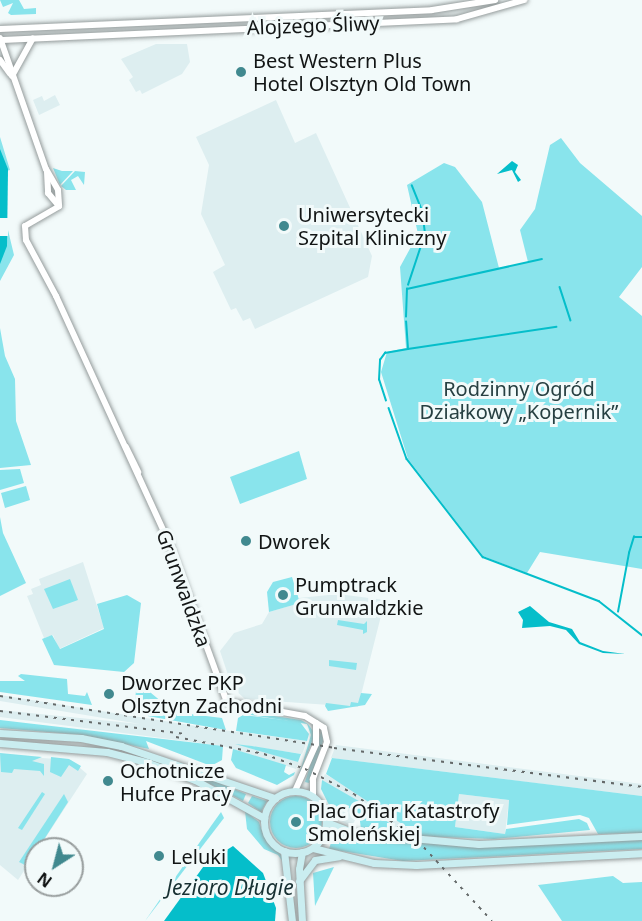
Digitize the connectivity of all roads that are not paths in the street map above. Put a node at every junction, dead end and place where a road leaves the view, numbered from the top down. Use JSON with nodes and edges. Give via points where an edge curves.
{"nodes":[{"id":1,"x":495,"y":0,"type":"edge"},
{"id":2,"x":524,"y":0,"type":"edge"},
{"id":3,"x":168,"y":21,"type":"junction"},
{"id":4,"x":0,"y":29,"type":"edge"},
{"id":5,"x":177,"y":31,"type":"junction"},
{"id":6,"x":33,"y":38,"type":"junction"},
{"id":7,"x":0,"y":39,"type":"edge"},
{"id":8,"x":0,"y":60,"type":"edge"},
{"id":9,"x":12,"y":77,"type":"junction"},
{"id":10,"x":46,"y":169,"type":"junction"},
{"id":11,"x":59,"y":206,"type":"junction"},
{"id":12,"x":316,"y":723,"type":"junction"},
{"id":13,"x":0,"y":733,"type":"edge"},
{"id":14,"x":0,"y":743,"type":"edge"},
{"id":15,"x":295,"y":791,"type":"junction"},
{"id":16,"x":313,"y":797,"type":"junction"},
{"id":17,"x":275,"y":798,"type":"junction"},
{"id":18,"x":264,"y":818,"type":"junction"},
{"id":19,"x":326,"y":822,"type":"junction"},
{"id":20,"x":642,"y":836,"type":"edge"},
{"id":21,"x":313,"y":848,"type":"junction"},
{"id":22,"x":284,"y":851,"type":"junction"},
{"id":23,"x":302,"y":852,"type":"junction"},
{"id":24,"x":642,"y":853,"type":"edge"},
{"id":25,"x":341,"y":856,"type":"junction"},
{"id":26,"x":299,"y":882,"type":"junction"},
{"id":27,"x":292,"y":921,"type":"edge"},
{"id":28,"x":302,"y":921,"type":"edge"}],
"edges":[{"from":1,"to":3,"type":"street","name":"Alojzego Śliwy","via":[[443,9]]},
{"from":2,"to":5,"type":"street","name":"Alojzego Śliwy","via":[[475,16],[448,19]]},
{"from":3,"to":4,"type":"street","name":"Alojzego Śliwy"},
{"from":3,"to":5,"type":"street"},
{"from":5,"to":6,"type":"street","name":"Alojzego Śliwy"},
{"from":6,"to":7,"type":"street","name":"Alojzego Śliwy"},
{"from":6,"to":9,"type":"street"},
{"from":7,"to":9,"type":"street"},
{"from":8,"to":9,"type":"street"},
{"from":9,"to":10,"type":"street"},
{"from":10,"to":11,"type":"street","via":[[58,190]]},
{"from":10,"to":11,"type":"street","via":[[48,193]]},
{"from":11,"to":12,"type":"street","name":"Grunwaldzka","via":[[26,226],[182,575],[227,702],[298,714]]},
{"from":12,"to":15,"type":"street","via":[[316,744]]},
{"from":12,"to":16,"type":"street","via":[[324,728],[327,742],[314,779]]},
{"from":13,"to":17,"type":"main road","via":[[81,738],[121,746]]},
{"from":14,"to":18,"type":"main road","via":[[107,752],[146,762],[211,787]]},
{"from":15,"to":16,"type":"main road"},
{"from":15,"to":17,"type":"main road"},
{"from":16,"to":19,"type":"main road","via":[[325,813]]},
{"from":17,"to":18,"type":"main road"},
{"from":18,"to":22,"type":"main road","via":[[267,834]]},
{"from":19,"to":20,"type":"main road","via":[[355,833],[468,844]]},
{"from":19,"to":21,"type":"main road","via":[[323,837]]},
{"from":21,"to":23,"type":"main road"},
{"from":21,"to":25,"type":"main road"},
{"from":22,"to":23,"type":"main road"},
{"from":22,"to":27,"type":"main road"},
{"from":23,"to":26,"type":"main road"},
{"from":24,"to":25,"type":"main road","via":[[416,865]]},
{"from":25,"to":26,"type":"main road","via":[[315,860]]},
{"from":26,"to":28,"type":"main road"}]}
